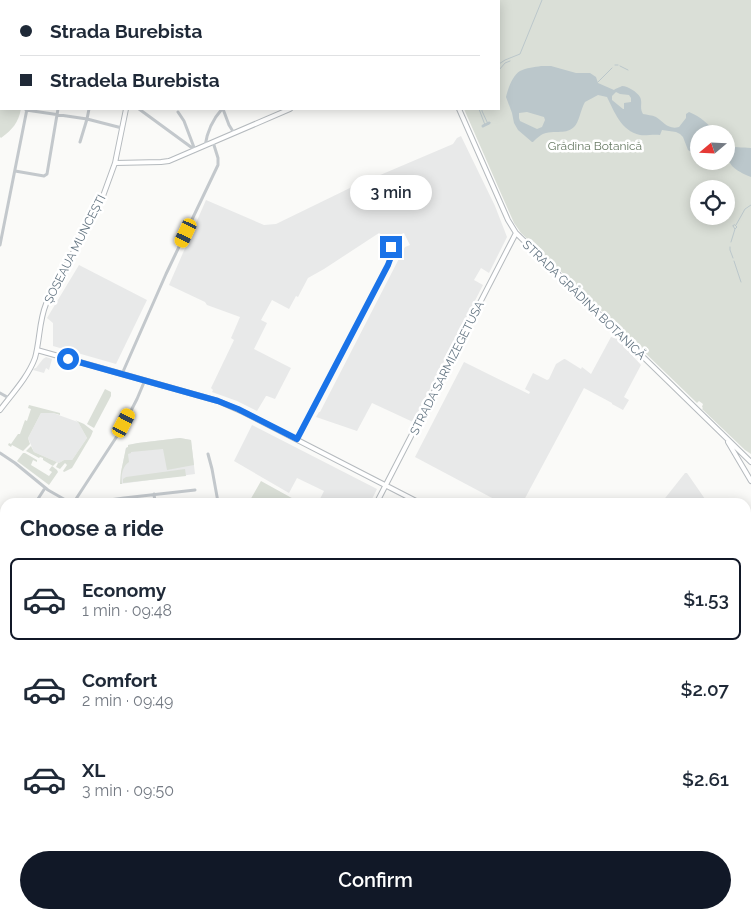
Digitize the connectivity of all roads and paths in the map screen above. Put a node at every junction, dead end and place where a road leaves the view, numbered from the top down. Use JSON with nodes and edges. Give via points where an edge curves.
{"nodes":[{"id":1,"x":27,"y":110,"type":"edge"},
{"id":2,"x":32,"y":110,"type":"edge"},
{"id":3,"x":58,"y":110,"type":"edge"},
{"id":4,"x":89,"y":110,"type":"edge"},
{"id":5,"x":126,"y":110,"type":"edge"},
{"id":6,"x":140,"y":110,"type":"edge"},
{"id":7,"x":222,"y":110,"type":"edge"},
{"id":8,"x":223,"y":110,"type":"edge"},
{"id":9,"x":288,"y":110,"type":"edge"},
{"id":10,"x":459,"y":110,"type":"edge"},
{"id":11,"x":178,"y":112,"type":"dead end"},
{"id":12,"x":57,"y":115,"type":"junction"},
{"id":13,"x":87,"y":119,"type":"junction"},
{"id":14,"x":122,"y":128,"type":"junction"},
{"id":15,"x":234,"y":134,"type":"junction"},
{"id":16,"x":80,"y":142,"type":"dead end"},
{"id":17,"x":213,"y":142,"type":"junction"},
{"id":18,"x":204,"y":146,"type":"junction"},
{"id":19,"x":195,"y":150,"type":"junction"},
{"id":20,"x":115,"y":163,"type":"junction"},
{"id":21,"x":15,"y":171,"type":"junction"},
{"id":22,"x":516,"y":233,"type":"junction"},
{"id":23,"x":381,"y":239,"type":"dead end"},
{"id":24,"x":0,"y":245,"type":"edge"},
{"id":25,"x":37,"y":350,"type":"junction"},
{"id":26,"x":122,"y":374,"type":"junction"},
{"id":27,"x":145,"y":380,"type":"junction"},
{"id":28,"x":0,"y":393,"type":"edge"},
{"id":29,"x":9,"y":398,"type":"junction"},
{"id":30,"x":0,"y":410,"type":"edge"},
{"id":31,"x":726,"y":438,"type":"junction"},
{"id":32,"x":297,"y":439,"type":"junction"},
{"id":33,"x":0,"y":453,"type":"edge"},
{"id":34,"x":208,"y":454,"type":"dead end"},
{"id":35,"x":751,"y":462,"type":"edge"},
{"id":36,"x":751,"y":481,"type":"edge"},
{"id":37,"x":386,"y":486,"type":"junction"},
{"id":38,"x":45,"y":488,"type":"junction"},
{"id":39,"x":195,"y":490,"type":"dead end"},
{"id":40,"x":154,"y":494,"type":"junction"},
{"id":41,"x":39,"y":498,"type":"edge"},
{"id":42,"x":62,"y":498,"type":"edge"},
{"id":43,"x":77,"y":498,"type":"edge"},
{"id":44,"x":134,"y":498,"type":"edge"},
{"id":45,"x":154,"y":498,"type":"edge"},
{"id":46,"x":217,"y":498,"type":"edge"},
{"id":47,"x":380,"y":498,"type":"edge"},
{"id":48,"x":410,"y":498,"type":"edge"}],
"edges":[{"from":1,"to":21,"type":"street"},
{"from":2,"to":12,"type":"street"},
{"from":3,"to":12,"type":"street"},
{"from":4,"to":13,"type":"street"},
{"from":5,"to":14,"type":"main road","name":"ȘOSEAUA MUNCEȘTI"},
{"from":6,"to":19,"type":"street"},
{"from":7,"to":18,"type":"street","via":[[215,118]]},
{"from":8,"to":15,"type":"street"},
{"from":9,"to":15,"type":"main road"},
{"from":10,"to":22,"type":"main road","name":"STRADA GRĂDINA BOTANICĂ"},
{"from":11,"to":19,"type":"street"},
{"from":12,"to":13,"type":"street"},
{"from":12,"to":21,"type":"street","via":[[47,174]]},
{"from":13,"to":14,"type":"street"},
{"from":13,"to":16,"type":"street"},
{"from":14,"to":20,"type":"main road","name":"ȘOSEAUA MUNCEȘTI"},
{"from":15,"to":17,"type":"main road"},
{"from":17,"to":18,"type":"main road"},
{"from":17,"to":26,"type":"street","via":[[218,165]]},
{"from":18,"to":19,"type":"main road"},
{"from":19,"to":20,"type":"main road","via":[[165,162]]},
{"from":20,"to":25,"type":"main road","name":"ȘOSEAUA MUNCEȘTI","via":[[103,196],[44,309]]},
{"from":21,"to":24,"type":"street"},
{"from":22,"to":31,"type":"main road","name":"STRADA GRĂDINA BOTANICĂ"},
{"from":22,"to":37,"type":"main road","name":"STRADA SARMIZEGETUSA"},
{"from":23,"to":32,"type":"street","via":[[390,244],[392,258]]},
{"from":25,"to":26,"type":"main road"},
{"from":25,"to":29,"type":"main road","name":"ȘOSEAUA MUNCEȘTI","via":[[29,370]]},
{"from":26,"to":27,"type":"main road"},
{"from":27,"to":32,"type":"main road","via":[[218,401]]},
{"from":27,"to":43,"type":"street","via":[[121,430]]},
{"from":28,"to":29,"type":"street"},
{"from":29,"to":30,"type":"main road","name":"ȘOSEAUA MUNCEȘTI"},
{"from":31,"to":35,"type":"main road","name":"STRADA GRĂDINA BOTANICĂ"},
{"from":31,"to":36,"type":"main road"},
{"from":32,"to":37,"type":"main road"},
{"from":33,"to":38,"type":"street"},
{"from":34,"to":46,"type":"street"},
{"from":37,"to":47,"type":"main road","name":"STRADA SARMIZEGETUSA"},
{"from":37,"to":48,"type":"main road"},
{"from":38,"to":41,"type":"street"},
{"from":38,"to":42,"type":"street"},
{"from":39,"to":40,"type":"street"},
{"from":40,"to":44,"type":"street"},
{"from":40,"to":45,"type":"street"}]}
